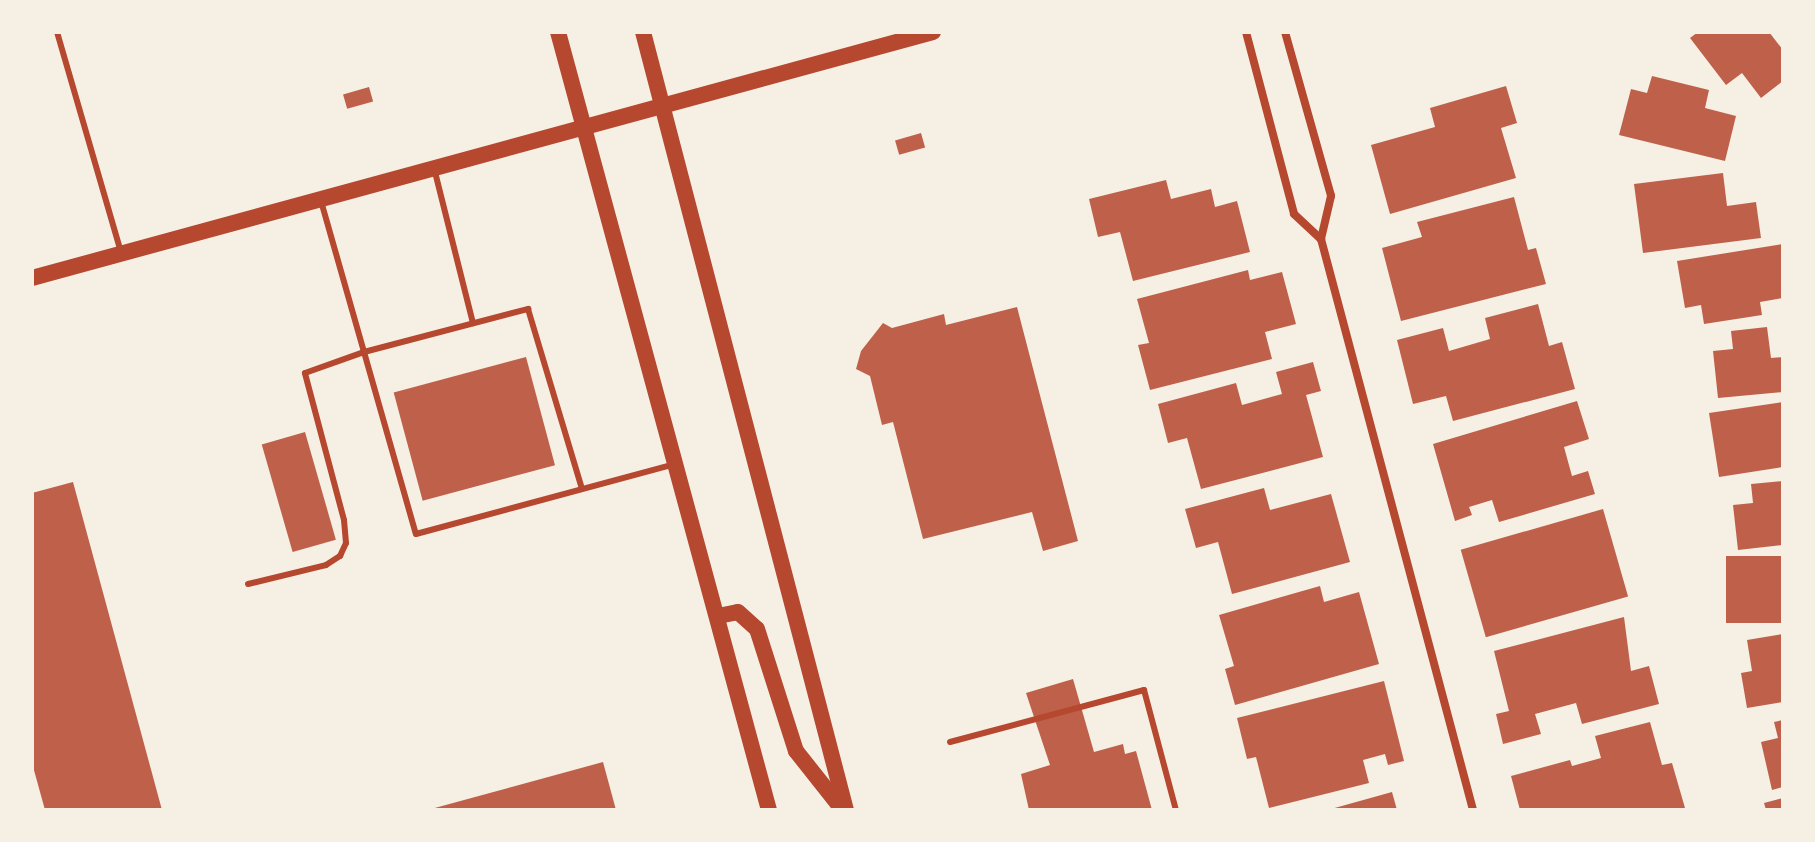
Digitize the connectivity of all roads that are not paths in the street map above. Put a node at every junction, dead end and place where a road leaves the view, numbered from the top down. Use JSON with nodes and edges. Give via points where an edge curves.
{"nodes":[{"id":1,"x":57,"y":32,"type":"edge"},
{"id":2,"x":558,"y":32,"type":"edge"},
{"id":3,"x":643,"y":32,"type":"edge"},
{"id":4,"x":933,"y":32,"type":"edge"},
{"id":5,"x":1246,"y":32,"type":"edge"},
{"id":6,"x":1285,"y":32,"type":"edge"},
{"id":7,"x":663,"y":107,"type":"junction"},
{"id":8,"x":584,"y":128,"type":"junction"},
{"id":9,"x":434,"y":169,"type":"junction"},
{"id":10,"x":321,"y":201,"type":"junction"},
{"id":11,"x":1321,"y":239,"type":"junction"},
{"id":12,"x":121,"y":253,"type":"junction"},
{"id":13,"x":32,"y":278,"type":"edge"},
{"id":14,"x":473,"y":323,"type":"junction"},
{"id":15,"x":364,"y":352,"type":"junction"},
{"id":16,"x":675,"y":464,"type":"junction"},
{"id":17,"x":581,"y":486,"type":"junction"},
{"id":18,"x":248,"y":584,"type":"dead end"},
{"id":19,"x":718,"y":616,"type":"junction"},
{"id":20,"x":950,"y":742,"type":"dead end"},
{"id":21,"x":769,"y":810,"type":"edge"},
{"id":22,"x":845,"y":810,"type":"edge"},
{"id":23,"x":1176,"y":810,"type":"edge"},
{"id":24,"x":1473,"y":810,"type":"edge"}],
"edges":[{"from":1,"to":12,"type":"lane"},
{"from":2,"to":8,"type":"main road"},
{"from":3,"to":7,"type":"main road"},
{"from":4,"to":7,"type":"main road"},
{"from":5,"to":11,"type":"street","via":[[1294,214]]},
{"from":6,"to":11,"type":"street","via":[[1331,196]]},
{"from":7,"to":8,"type":"main road"},
{"from":7,"to":22,"type":"main road"},
{"from":8,"to":9,"type":"main road"},
{"from":8,"to":16,"type":"main road"},
{"from":9,"to":10,"type":"main road"},
{"from":9,"to":14,"type":"lane"},
{"from":10,"to":12,"type":"main road"},
{"from":10,"to":15,"type":"lane"},
{"from":11,"to":24,"type":"street"},
{"from":12,"to":13,"type":"main road"},
{"from":14,"to":15,"type":"lane"},
{"from":14,"to":17,"type":"lane","via":[[528,309]]},
{"from":15,"to":17,"type":"lane","via":[[416,534]]},
{"from":15,"to":18,"type":"lane","via":[[305,373],[346,543],[340,556],[326,565]]},
{"from":16,"to":17,"type":"lane"},
{"from":16,"to":19,"type":"main road"},
{"from":19,"to":21,"type":"main road"},
{"from":19,"to":22,"type":"main road","via":[[738,612],[757,629],[796,751]]},
{"from":20,"to":23,"type":"lane","via":[[1144,690]]}]}
